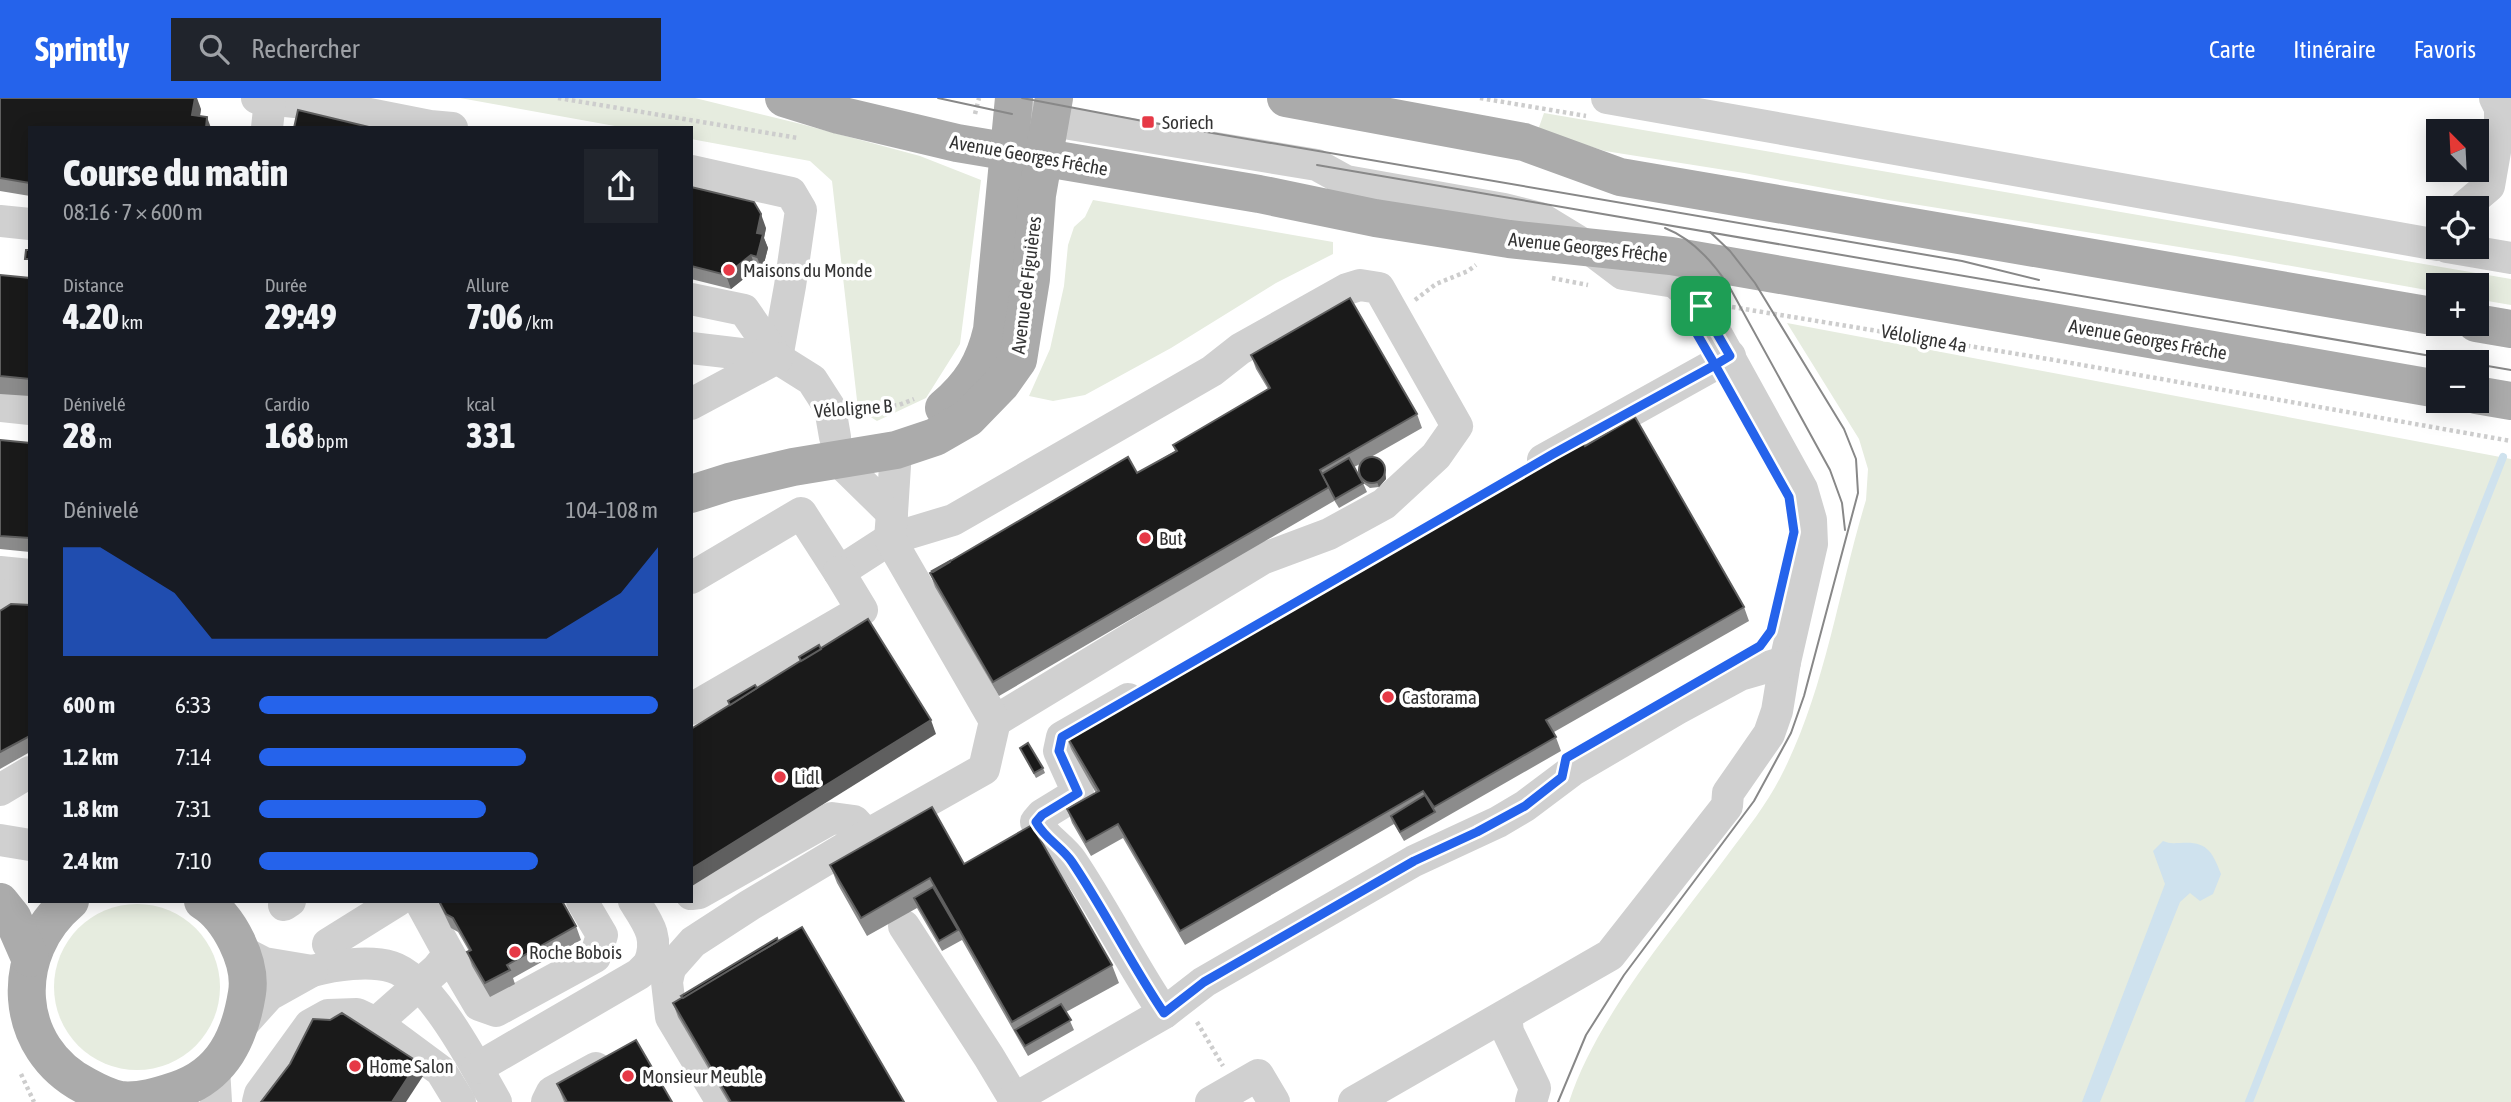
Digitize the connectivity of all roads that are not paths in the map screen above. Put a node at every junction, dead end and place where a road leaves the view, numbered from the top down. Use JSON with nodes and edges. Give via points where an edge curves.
{"nodes":[{"id":1,"x":783,"y":98,"type":"edge"},
{"id":2,"x":1286,"y":98,"type":"edge"},
{"id":3,"x":1607,"y":98,"type":"edge"},
{"id":4,"x":2495,"y":98,"type":"edge"},
{"id":5,"x":1013,"y":106,"type":"edge"},
{"id":6,"x":265,"y":109,"type":"edge"},
{"id":7,"x":1052,"y":109,"type":"edge"},
{"id":8,"x":425,"y":126,"type":"edge"},
{"id":9,"x":1026,"y":155,"type":"junction"},
{"id":10,"x":693,"y":171,"type":"edge"},
{"id":11,"x":2477,"y":196,"type":"edge"},
{"id":12,"x":0,"y":221,"type":"edge"},
{"id":13,"x":28,"y":224,"type":"edge"},
{"id":14,"x":2426,"y":238,"type":"edge"},
{"id":15,"x":1586,"y":246,"type":"junction"},
{"id":16,"x":2489,"y":253,"type":"edge"},
{"id":17,"x":2511,"y":258,"type":"edge"},
{"id":18,"x":693,"y":299,"type":"edge"},
{"id":19,"x":2426,"y":315,"type":"edge"},
{"id":20,"x":2489,"y":325,"type":"edge"},
{"id":21,"x":2511,"y":329,"type":"edge"},
{"id":22,"x":693,"y":348,"type":"edge"},
{"id":23,"x":1730,"y":356,"type":"junction"},
{"id":24,"x":777,"y":358,"type":"junction"},
{"id":25,"x":2426,"y":386,"type":"edge"},
{"id":26,"x":2489,"y":397,"type":"edge"},
{"id":27,"x":2511,"y":401,"type":"edge"},
{"id":28,"x":693,"y":403,"type":"edge"},
{"id":29,"x":0,"y":406,"type":"edge"},
{"id":30,"x":28,"y":409,"type":"edge"},
{"id":31,"x":834,"y":435,"type":"junction"},
{"id":32,"x":896,"y":450,"type":"junction"},
{"id":33,"x":693,"y":471,"type":"edge"},
{"id":34,"x":1517,"y":475,"type":"edge"},
{"id":35,"x":693,"y":493,"type":"edge"},
{"id":36,"x":891,"y":526,"type":"junction"},
{"id":37,"x":0,"y":572,"type":"edge"},
{"id":38,"x":839,"y":572,"type":"junction"},
{"id":39,"x":28,"y":575,"type":"edge"},
{"id":40,"x":693,"y":577,"type":"edge"},
{"id":41,"x":0,"y":595,"type":"edge"},
{"id":42,"x":28,"y":598,"type":"edge"},
{"id":43,"x":1785,"y":662,"type":"junction"},
{"id":44,"x":1158,"y":682,"type":"edge"},
{"id":45,"x":693,"y":708,"type":"edge"},
{"id":46,"x":995,"y":721,"type":"junction"},
{"id":47,"x":28,"y":773,"type":"edge"},
{"id":48,"x":0,"y":790,"type":"edge"},
{"id":49,"x":867,"y":835,"type":"junction"},
{"id":50,"x":0,"y":840,"type":"edge"},
{"id":51,"x":28,"y":845,"type":"edge"},
{"id":52,"x":732,"y":875,"type":"junction"},
{"id":53,"x":0,"y":883,"type":"edge"},
{"id":54,"x":28,"y":889,"type":"edge"},
{"id":55,"x":693,"y":894,"type":"edge"},
{"id":56,"x":0,"y":902,"type":"edge"},
{"id":57,"x":68,"y":903,"type":"edge"},
{"id":58,"x":206,"y":903,"type":"edge"},
{"id":59,"x":394,"y":903,"type":"edge"},
{"id":60,"x":421,"y":903,"type":"edge"},
{"id":61,"x":583,"y":903,"type":"edge"},
{"id":62,"x":635,"y":903,"type":"edge"},
{"id":63,"x":750,"y":905,"type":"junction"},
{"id":64,"x":904,"y":926,"type":"dead end"},
{"id":65,"x":234,"y":928,"type":"edge"},
{"id":66,"x":328,"y":944,"type":"dead end"},
{"id":67,"x":449,"y":954,"type":"junction"},
{"id":68,"x":30,"y":958,"type":"junction"},
{"id":69,"x":660,"y":966,"type":"junction"},
{"id":70,"x":312,"y":971,"type":"junction"},
{"id":71,"x":418,"y":984,"type":"junction"},
{"id":72,"x":1173,"y":1005,"type":"junction"},
{"id":73,"x":1506,"y":1016,"type":"junction"},
{"id":74,"x":376,"y":1023,"type":"junction"},
{"id":75,"x":241,"y":1026,"type":"junction"},
{"id":76,"x":625,"y":1052,"type":"edge"},
{"id":77,"x":48,"y":1056,"type":"junction"},
{"id":78,"x":215,"y":1085,"type":"edge"},
{"id":79,"x":487,"y":1092,"type":"edge"},
{"id":80,"x":1223,"y":1095,"type":"edge"},
{"id":81,"x":136,"y":1101,"type":"edge"},
{"id":82,"x":1015,"y":1101,"type":"edge"},
{"id":83,"x":64,"y":1102,"type":"edge"},
{"id":84,"x":258,"y":1102,"type":"edge"},
{"id":85,"x":460,"y":1102,"type":"edge"},
{"id":86,"x":547,"y":1102,"type":"edge"},
{"id":87,"x":722,"y":1102,"type":"edge"},
{"id":88,"x":1274,"y":1102,"type":"edge"},
{"id":89,"x":1354,"y":1102,"type":"edge"},
{"id":90,"x":1531,"y":1102,"type":"edge"}],
"edges":[{"from":1,"to":9,"type":"main road","name":"Avenue Georges Frêche","via":[[898,130]]},
{"from":2,"to":19,"type":"main road","via":[[1524,142],[1620,177]]},
{"from":3,"to":14,"type":"street"},
{"from":4,"to":11,"type":"street","via":[[2500,123],[2489,186]]},
{"from":5,"to":7,"type":"street"},
{"from":5,"to":9,"type":"main road","name":"Avenue de Figuières"},
{"from":6,"to":8,"type":"street","via":[[324,105]]},
{"from":7,"to":9,"type":"main road","name":"Avenue de Figuières"},
{"from":7,"to":15,"type":"street","via":[[1317,165],[1346,181],[1540,218]]},
{"from":9,"to":15,"type":"main road","name":"Avenue Georges Frêche","via":[[1375,218]]},
{"from":9,"to":31,"type":"main road","name":"Avenue de Figuières","via":[[992,330],[973,379],[946,407],[921,419],[892,429]]},
{"from":9,"to":32,"type":"main road","name":"Avenue de Figuières","via":[[1036,204],[1031,279],[1018,360],[1002,384],[968,418],[935,438]]},
{"from":10,"to":24,"type":"street","via":[[791,193],[801,210]]},
{"from":12,"to":13,"type":"street"},
{"from":15,"to":23,"type":"street","via":[[1623,274],[1675,282],[1701,306]]},
{"from":15,"to":25,"type":"main road","name":"Avenue Georges Frêche","via":[[1671,256]]},
{"from":16,"to":17,"type":"street"},
{"from":18,"to":24,"type":"street","via":[[744,310]]},
{"from":20,"to":21,"type":"main road"},
{"from":22,"to":24,"type":"street"},
{"from":23,"to":34,"type":"street"},
{"from":23,"to":43,"type":"street","via":[[1802,488],[1811,520],[1812,544]]},
{"from":24,"to":28,"type":"street"},
{"from":24,"to":31,"type":"street","via":[[812,380]]},
{"from":26,"to":27,"type":"main road"},
{"from":29,"to":30,"type":"street"},
{"from":31,"to":32,"type":"main road","name":"Avenue de Figuières"},
{"from":31,"to":33,"type":"main road","name":"Avenue de Figuières"},
{"from":31,"to":35,"type":"main road","name":"Avenue de Figuières"},
{"from":31,"to":36,"type":"street"},
{"from":32,"to":36,"type":"street"},
{"from":36,"to":38,"type":"street"},
{"from":36,"to":46,"type":"street"},
{"from":36,"to":46,"type":"street","via":[[953,520],[1212,371],[1240,349],[1360,285],[1379,288],[1457,426],[1436,456],[1384,505],[1329,534],[1262,559]]},
{"from":37,"to":39,"type":"street"},
{"from":38,"to":40,"type":"street","via":[[801,513]]},
{"from":38,"to":45,"type":"street","via":[[862,610]]},
{"from":41,"to":42,"type":"street"},
{"from":43,"to":72,"type":"street","via":[[1740,675],[1677,709],[1562,777],[1525,806],[1414,861],[1204,982]]},
{"from":43,"to":73,"type":"street","via":[[1769,734],[1728,793],[1727,806],[1610,955]]},
{"from":44,"to":72,"type":"street","via":[[1062,737],[1059,751],[1078,793],[1036,822],[1070,859],[1136,973]]},
{"from":46,"to":49,"type":"street","via":[[984,769]]},
{"from":47,"to":48,"type":"street"},
{"from":49,"to":52,"type":"street","via":[[854,821],[832,818]]},
{"from":49,"to":63,"type":"street"},
{"from":50,"to":51,"type":"street"},
{"from":52,"to":55,"type":"street"},
{"from":52,"to":63,"type":"street"},
{"from":53,"to":54,"type":"main road"},
{"from":56,"to":68,"type":"main road"},
{"from":57,"to":68,"type":"main road","via":[[41,933]]},
{"from":58,"to":65,"type":"main road"},
{"from":59,"to":66,"type":"street"},
{"from":60,"to":67,"type":"street"},
{"from":61,"to":67,"type":"street","via":[[602,935],[595,957],[496,1011],[479,1005]]},
{"from":62,"to":69,"type":"street","via":[[653,932]]},
{"from":63,"to":69,"type":"street"},
{"from":64,"to":82,"type":"street"},
{"from":65,"to":70,"type":"street","via":[[264,963]]},
{"from":65,"to":75,"type":"main road","via":[[248,988]]},
{"from":67,"to":71,"type":"street"},
{"from":68,"to":77,"type":"main road","via":[[29,1016]]},
{"from":69,"to":79,"type":"street","via":[[639,974]]},
{"from":69,"to":87,"type":"street","via":[[671,1017]]},
{"from":70,"to":71,"type":"street","via":[[336,965],[393,967]]},
{"from":70,"to":75,"type":"street","via":[[269,996]]},
{"from":71,"to":74,"type":"street"},
{"from":71,"to":79,"type":"street","via":[[441,1010]]},
{"from":72,"to":82,"type":"street"},
{"from":73,"to":89,"type":"street"},
{"from":73,"to":90,"type":"street","via":[[1507,1032],[1535,1088]]},
{"from":74,"to":84,"type":"street","via":[[357,1014],[328,1015],[310,1025]]},
{"from":74,"to":85,"type":"street","via":[[441,1071]]},
{"from":75,"to":78,"type":"main road"},
{"from":76,"to":86,"type":"street","via":[[552,1091]]},
{"from":77,"to":81,"type":"main road","via":[[71,1079],[100,1094]]},
{"from":77,"to":83,"type":"main road"},
{"from":78,"to":81,"type":"main road","via":[[190,1086]]},
{"from":80,"to":88,"type":"street","via":[[1258,1075]]}]}
